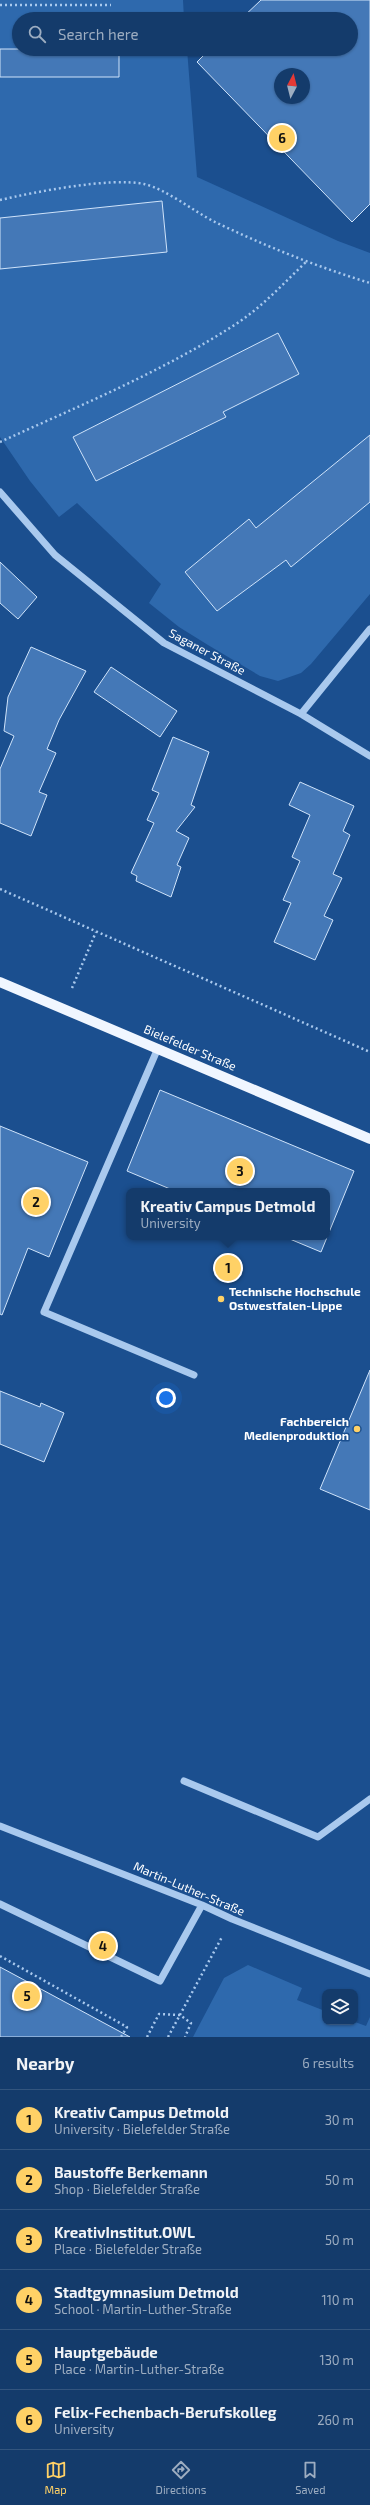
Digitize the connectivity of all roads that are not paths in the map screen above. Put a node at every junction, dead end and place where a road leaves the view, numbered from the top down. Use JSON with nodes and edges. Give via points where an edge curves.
{"nodes":[{"id":1,"x":0,"y":492,"type":"edge"},
{"id":2,"x":370,"y":629,"type":"edge"},
{"id":3,"x":301,"y":714,"type":"junction"},
{"id":4,"x":370,"y":756,"type":"edge"},
{"id":5,"x":0,"y":982,"type":"edge"},
{"id":6,"x":158,"y":1048,"type":"junction"},
{"id":7,"x":370,"y":1139,"type":"edge"},
{"id":8,"x":194,"y":1375,"type":"dead end"},
{"id":9,"x":184,"y":1781,"type":"dead end"},
{"id":10,"x":370,"y":1799,"type":"edge"},
{"id":11,"x":0,"y":1826,"type":"edge"},
{"id":12,"x":0,"y":1904,"type":"edge"},
{"id":13,"x":202,"y":1905,"type":"junction"},
{"id":14,"x":370,"y":1974,"type":"edge"}],
"edges":[{"from":1,"to":3,"type":"street","name":"Saganer Straße","via":[[55,555],[164,643]]},
{"from":2,"to":3,"type":"street"},
{"from":3,"to":4,"type":"street","name":"Saganer Straße"},
{"from":5,"to":6,"type":"main road","name":"Bielefelder Straße"},
{"from":6,"to":7,"type":"main road","name":"Bielefelder Straße"},
{"from":6,"to":8,"type":"street","via":[[44,1312]]},
{"from":9,"to":10,"type":"street","via":[[318,1837]]},
{"from":11,"to":13,"type":"street","name":"Martin-Luther-Straße"},
{"from":12,"to":13,"type":"street","via":[[160,1981]]},
{"from":13,"to":14,"type":"street","name":"Martin-Luther-Straße"}]}
